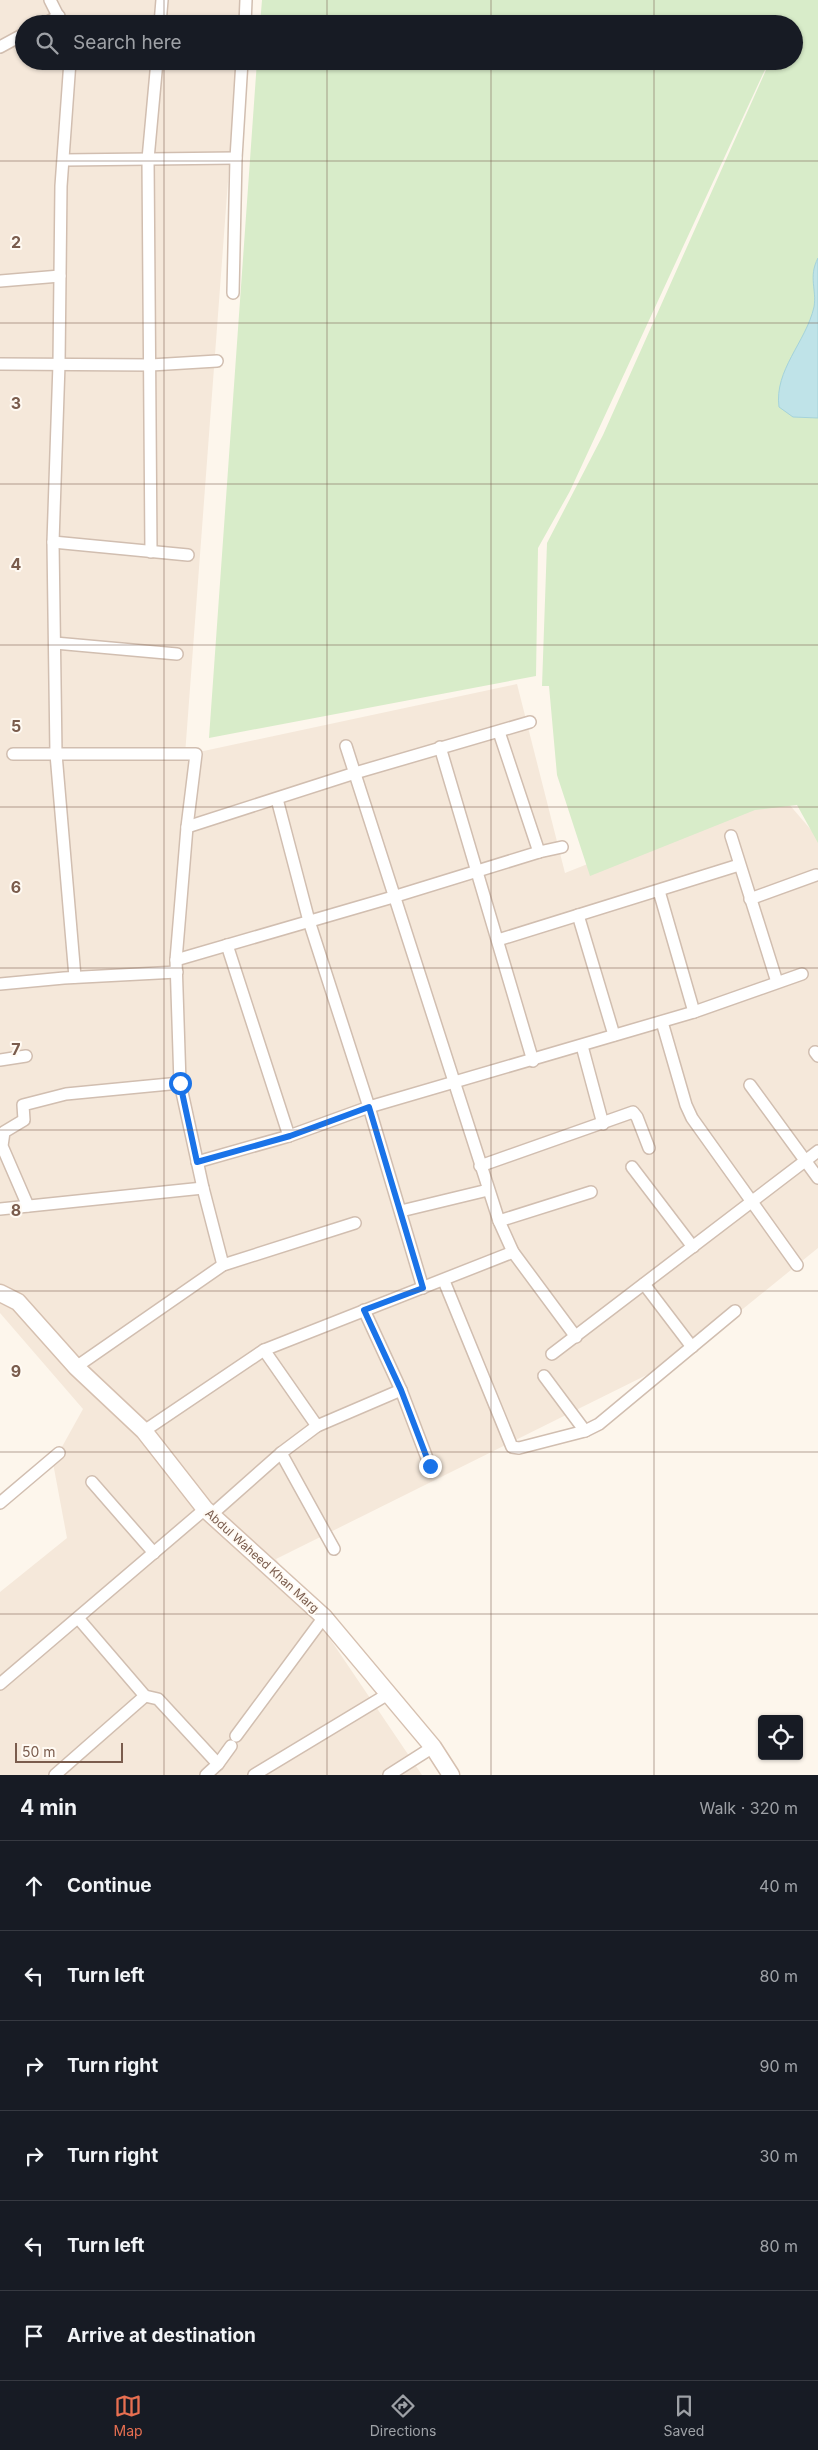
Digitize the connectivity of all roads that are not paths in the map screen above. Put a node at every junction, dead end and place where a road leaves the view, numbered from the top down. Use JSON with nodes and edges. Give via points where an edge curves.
{"nodes":[{"id":1,"x":50,"y":0,"type":"edge"},
{"id":2,"x":162,"y":0,"type":"edge"},
{"id":3,"x":246,"y":0,"type":"edge"},
{"id":4,"x":58,"y":15,"type":"edge"},
{"id":5,"x":161,"y":15,"type":"edge"},
{"id":6,"x":245,"y":15,"type":"edge"},
{"id":7,"x":15,"y":39,"type":"edge"},
{"id":8,"x":0,"y":47,"type":"edge"},
{"id":9,"x":69,"y":70,"type":"edge"},
{"id":10,"x":156,"y":70,"type":"edge"},
{"id":11,"x":241,"y":70,"type":"edge"},
{"id":12,"x":236,"y":158,"type":"junction"},
{"id":13,"x":148,"y":159,"type":"junction"},
{"id":14,"x":64,"y":160,"type":"junction"},
{"id":15,"x":60,"y":276,"type":"junction"},
{"id":16,"x":0,"y":281,"type":"edge"},
{"id":17,"x":233,"y":293,"type":"dead end"},
{"id":18,"x":217,"y":361,"type":"dead end"},
{"id":19,"x":0,"y":364,"type":"edge"},
{"id":20,"x":59,"y":364,"type":"junction"},
{"id":21,"x":150,"y":365,"type":"junction"},
{"id":22,"x":53,"y":542,"type":"junction"},
{"id":23,"x":150,"y":552,"type":"junction"},
{"id":24,"x":188,"y":555,"type":"dead end"},
{"id":25,"x":55,"y":643,"type":"junction"},
{"id":26,"x":177,"y":654,"type":"dead end"},
{"id":27,"x":530,"y":722,"type":"dead end"},
{"id":28,"x":499,"y":732,"type":"junction"},
{"id":29,"x":346,"y":746,"type":"dead end"},
{"id":30,"x":440,"y":747,"type":"junction"},
{"id":31,"x":13,"y":754,"type":"dead end"},
{"id":32,"x":56,"y":754,"type":"junction"},
{"id":33,"x":355,"y":773,"type":"junction"},
{"id":34,"x":277,"y":798,"type":"junction"},
{"id":35,"x":187,"y":826,"type":"junction"},
{"id":36,"x":731,"y":836,"type":"dead end"},
{"id":37,"x":562,"y":847,"type":"dead end"},
{"id":38,"x":539,"y":852,"type":"junction"},
{"id":39,"x":739,"y":865,"type":"junction"},
{"id":40,"x":478,"y":871,"type":"junction"},
{"id":41,"x":816,"y":875,"type":"dead end"},
{"id":42,"x":659,"y":891,"type":"junction"},
{"id":43,"x":394,"y":897,"type":"junction"},
{"id":44,"x":750,"y":899,"type":"junction"},
{"id":45,"x":578,"y":915,"type":"junction"},
{"id":46,"x":309,"y":922,"type":"junction"},
{"id":47,"x":498,"y":940,"type":"junction"},
{"id":48,"x":227,"y":945,"type":"junction"},
{"id":49,"x":177,"y":966,"type":"junction"},
{"id":50,"x":802,"y":974,"type":"dead end"},
{"id":51,"x":75,"y":977,"type":"junction"},
{"id":52,"x":777,"y":982,"type":"junction"},
{"id":53,"x":0,"y":984,"type":"edge"},
{"id":54,"x":694,"y":1012,"type":"junction"},
{"id":55,"x":662,"y":1022,"type":"junction"},
{"id":56,"x":614,"y":1035,"type":"junction"},
{"id":57,"x":582,"y":1046,"type":"junction"},
{"id":58,"x":26,"y":1056,"type":"dead end"},
{"id":59,"x":0,"y":1060,"type":"edge"},
{"id":60,"x":533,"y":1061,"type":"junction"},
{"id":61,"x":180,"y":1083,"type":"junction"},
{"id":62,"x":455,"y":1083,"type":"junction"},
{"id":63,"x":750,"y":1084,"type":"dead end"},
{"id":64,"x":369,"y":1107,"type":"junction"},
{"id":65,"x":603,"y":1124,"type":"junction"},
{"id":66,"x":290,"y":1136,"type":"junction"},
{"id":67,"x":649,"y":1148,"type":"dead end"},
{"id":68,"x":818,"y":1151,"type":"edge"},
{"id":69,"x":806,"y":1160,"type":"junction"},
{"id":70,"x":197,"y":1162,"type":"junction"},
{"id":71,"x":480,"y":1166,"type":"junction"},
{"id":72,"x":632,"y":1167,"type":"dead end"},
{"id":73,"x":818,"y":1178,"type":"edge"},
{"id":74,"x":203,"y":1188,"type":"junction"},
{"id":75,"x":488,"y":1190,"type":"junction"},
{"id":76,"x":590,"y":1192,"type":"dead end"},
{"id":77,"x":751,"y":1202,"type":"junction"},
{"id":78,"x":28,"y":1206,"type":"junction"},
{"id":79,"x":0,"y":1209,"type":"edge"},
{"id":80,"x":401,"y":1211,"type":"junction"},
{"id":81,"x":499,"y":1222,"type":"junction"},
{"id":82,"x":355,"y":1223,"type":"dead end"},
{"id":83,"x":693,"y":1246,"type":"junction"},
{"id":84,"x":513,"y":1252,"type":"junction"},
{"id":85,"x":223,"y":1265,"type":"junction"},
{"id":86,"x":797,"y":1265,"type":"dead end"},
{"id":87,"x":444,"y":1281,"type":"junction"},
{"id":88,"x":644,"y":1284,"type":"junction"},
{"id":89,"x":423,"y":1288,"type":"junction"},
{"id":90,"x":0,"y":1292,"type":"edge"},
{"id":91,"x":364,"y":1310,"type":"junction"},
{"id":92,"x":735,"y":1311,"type":"dead end"},
{"id":93,"x":576,"y":1337,"type":"junction"},
{"id":94,"x":692,"y":1347,"type":"junction"},
{"id":95,"x":264,"y":1350,"type":"junction"},
{"id":96,"x":552,"y":1354,"type":"dead end"},
{"id":97,"x":76,"y":1367,"type":"junction"},
{"id":98,"x":544,"y":1376,"type":"dead end"},
{"id":99,"x":401,"y":1390,"type":"junction"},
{"id":100,"x":317,"y":1426,"type":"junction"},
{"id":101,"x":144,"y":1431,"type":"junction"},
{"id":102,"x":585,"y":1431,"type":"junction"},
{"id":103,"x":59,"y":1453,"type":"dead end"},
{"id":104,"x":281,"y":1453,"type":"junction"},
{"id":105,"x":430,"y":1466,"type":"dead end"},
{"id":106,"x":92,"y":1482,"type":"dead end"},
{"id":107,"x":0,"y":1503,"type":"edge"},
{"id":108,"x":208,"y":1512,"type":"junction"},
{"id":109,"x":334,"y":1549,"type":"dead end"},
{"id":110,"x":154,"y":1553,"type":"junction"},
{"id":111,"x":324,"y":1617,"type":"junction"},
{"id":112,"x":78,"y":1618,"type":"junction"},
{"id":113,"x":0,"y":1684,"type":"edge"},
{"id":114,"x":388,"y":1694,"type":"junction"},
{"id":115,"x":145,"y":1696,"type":"junction"},
{"id":116,"x":433,"y":1747,"type":"junction"},
{"id":117,"x":218,"y":1764,"type":"junction"},
{"id":118,"x":55,"y":1775,"type":"edge"},
{"id":119,"x":206,"y":1775,"type":"edge"},
{"id":120,"x":254,"y":1775,"type":"edge"},
{"id":121,"x":389,"y":1775,"type":"edge"},
{"id":122,"x":452,"y":1775,"type":"edge"}],
"edges":[{"from":1,"to":4,"type":"street"},
{"from":2,"to":5,"type":"street"},
{"from":3,"to":6,"type":"street"},
{"from":7,"to":8,"type":"street"},
{"from":9,"to":14,"type":"street"},
{"from":10,"to":13,"type":"street"},
{"from":11,"to":12,"type":"street"},
{"from":12,"to":13,"type":"street"},
{"from":12,"to":17,"type":"street"},
{"from":13,"to":14,"type":"street"},
{"from":13,"to":21,"type":"street"},
{"from":14,"to":15,"type":"street"},
{"from":15,"to":16,"type":"street"},
{"from":15,"to":20,"type":"street"},
{"from":18,"to":21,"type":"street"},
{"from":19,"to":20,"type":"street"},
{"from":20,"to":21,"type":"street"},
{"from":20,"to":22,"type":"street"},
{"from":21,"to":23,"type":"street"},
{"from":22,"to":23,"type":"street"},
{"from":22,"to":25,"type":"street"},
{"from":23,"to":24,"type":"street"},
{"from":25,"to":26,"type":"street"},
{"from":25,"to":32,"type":"street"},
{"from":27,"to":28,"type":"street"},
{"from":28,"to":30,"type":"street"},
{"from":28,"to":38,"type":"street"},
{"from":29,"to":33,"type":"street"},
{"from":30,"to":33,"type":"street"},
{"from":30,"to":40,"type":"street"},
{"from":31,"to":32,"type":"street"},
{"from":32,"to":35,"type":"street","via":[[196,754]]},
{"from":32,"to":51,"type":"street"},
{"from":33,"to":34,"type":"street"},
{"from":33,"to":43,"type":"street"},
{"from":34,"to":35,"type":"street"},
{"from":34,"to":46,"type":"street"},
{"from":35,"to":49,"type":"street"},
{"from":36,"to":39,"type":"street"},
{"from":37,"to":38,"type":"street"},
{"from":38,"to":40,"type":"street"},
{"from":39,"to":42,"type":"street"},
{"from":39,"to":44,"type":"street"},
{"from":40,"to":43,"type":"street"},
{"from":40,"to":47,"type":"street"},
{"from":41,"to":44,"type":"street"},
{"from":42,"to":45,"type":"street"},
{"from":42,"to":54,"type":"street"},
{"from":43,"to":46,"type":"street"},
{"from":43,"to":62,"type":"street"},
{"from":44,"to":52,"type":"street"},
{"from":45,"to":47,"type":"street"},
{"from":45,"to":56,"type":"street"},
{"from":46,"to":48,"type":"street"},
{"from":46,"to":64,"type":"street"},
{"from":47,"to":60,"type":"street"},
{"from":48,"to":49,"type":"street"},
{"from":48,"to":66,"type":"street"},
{"from":49,"to":51,"type":"street"},
{"from":49,"to":61,"type":"street"},
{"from":50,"to":52,"type":"street"},
{"from":51,"to":53,"type":"street"},
{"from":52,"to":54,"type":"street"},
{"from":54,"to":55,"type":"street"},
{"from":55,"to":56,"type":"street"},
{"from":55,"to":77,"type":"street","via":[[692,1118]]},
{"from":56,"to":57,"type":"street"},
{"from":57,"to":60,"type":"street"},
{"from":57,"to":65,"type":"street"},
{"from":58,"to":59,"type":"street"},
{"from":60,"to":62,"type":"street"},
{"from":61,"to":70,"type":"street"},
{"from":61,"to":78,"type":"street","via":[[66,1094],[23,1105],[24,1120],[4,1132],[2,1146]]},
{"from":62,"to":64,"type":"street"},
{"from":62,"to":71,"type":"street"},
{"from":63,"to":69,"type":"street"},
{"from":64,"to":66,"type":"street"},
{"from":64,"to":80,"type":"street"},
{"from":65,"to":67,"type":"street","via":[[633,1112]]},
{"from":65,"to":71,"type":"street"},
{"from":66,"to":70,"type":"street"},
{"from":68,"to":69,"type":"street"},
{"from":69,"to":73,"type":"street"},
{"from":69,"to":77,"type":"street"},
{"from":70,"to":74,"type":"street"},
{"from":71,"to":75,"type":"street"},
{"from":72,"to":83,"type":"street"},
{"from":74,"to":78,"type":"street"},
{"from":74,"to":85,"type":"street"},
{"from":75,"to":80,"type":"street"},
{"from":75,"to":81,"type":"street"},
{"from":76,"to":81,"type":"street"},
{"from":77,"to":83,"type":"street"},
{"from":77,"to":86,"type":"street"},
{"from":78,"to":79,"type":"street"},
{"from":80,"to":89,"type":"street"},
{"from":81,"to":84,"type":"street"},
{"from":82,"to":85,"type":"street"},
{"from":83,"to":88,"type":"street"},
{"from":84,"to":87,"type":"street"},
{"from":84,"to":93,"type":"street"},
{"from":85,"to":97,"type":"street"},
{"from":87,"to":89,"type":"street"},
{"from":87,"to":102,"type":"street","via":[[512,1447]]},
{"from":88,"to":93,"type":"street"},
{"from":88,"to":94,"type":"street"},
{"from":89,"to":91,"type":"street"},
{"from":90,"to":97,"type":"street","name":"Abdul Waheed Khan Marg","via":[[18,1302]]},
{"from":91,"to":95,"type":"street"},
{"from":91,"to":99,"type":"street"},
{"from":92,"to":94,"type":"street"},
{"from":93,"to":96,"type":"street"},
{"from":94,"to":102,"type":"street","via":[[599,1424]]},
{"from":95,"to":100,"type":"street"},
{"from":95,"to":101,"type":"street"},
{"from":97,"to":101,"type":"street","name":"Abdul Waheed Khan Marg"},
{"from":98,"to":102,"type":"street"},
{"from":99,"to":100,"type":"street"},
{"from":99,"to":105,"type":"street"},
{"from":100,"to":104,"type":"street"},
{"from":101,"to":108,"type":"street","name":"Abdul Waheed Khan Marg"},
{"from":103,"to":107,"type":"street"},
{"from":104,"to":108,"type":"street"},
{"from":104,"to":109,"type":"street"},
{"from":106,"to":110,"type":"street"},
{"from":108,"to":110,"type":"street"},
{"from":108,"to":111,"type":"street","name":"Abdul Waheed Khan Marg"},
{"from":110,"to":112,"type":"street"},
{"from":111,"to":114,"type":"street","name":"Abdul Waheed Khan Marg"},
{"from":111,"to":117,"type":"street"},
{"from":112,"to":113,"type":"street"},
{"from":112,"to":115,"type":"street"},
{"from":114,"to":116,"type":"street","name":"Abdul Waheed Khan Marg"},
{"from":114,"to":120,"type":"street"},
{"from":115,"to":117,"type":"street","via":[[158,1699]]},
{"from":115,"to":118,"type":"street"},
{"from":116,"to":121,"type":"street"},
{"from":116,"to":122,"type":"street","name":"Abdul Waheed Khan Marg"},
{"from":117,"to":119,"type":"street"}]}
